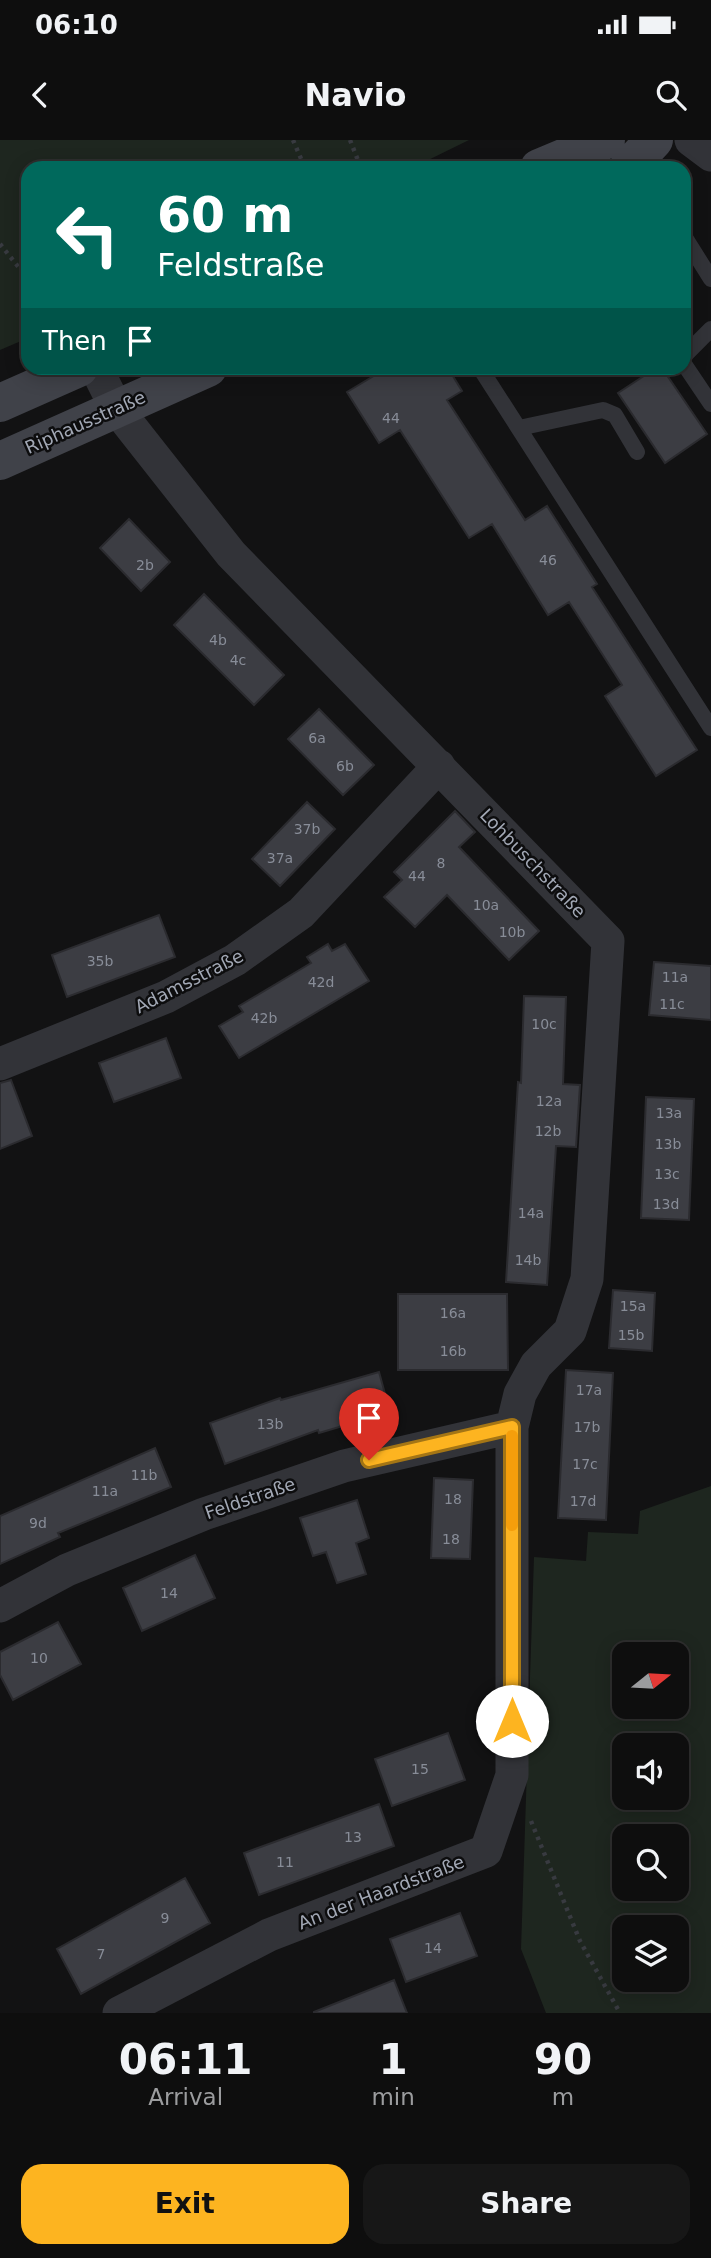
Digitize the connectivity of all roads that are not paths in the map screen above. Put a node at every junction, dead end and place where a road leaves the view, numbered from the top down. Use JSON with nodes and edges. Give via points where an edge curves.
{"nodes":[{"id":1,"x":691,"y":140,"type":"edge"},
{"id":2,"x":633,"y":155,"type":"edge"},
{"id":3,"x":711,"y":155,"type":"edge"},
{"id":4,"x":590,"y":161,"type":"edge"},
{"id":5,"x":691,"y":247,"type":"edge"},
{"id":6,"x":711,"y":279,"type":"edge"},
{"id":7,"x":711,"y":328,"type":"edge"},
{"id":8,"x":691,"y":349,"type":"edge"},
{"id":9,"x":63,"y":375,"type":"edge"},
{"id":10,"x":100,"y":375,"type":"edge"},
{"id":11,"x":192,"y":375,"type":"edge"},
{"id":12,"x":485,"y":375,"type":"edge"},
{"id":13,"x":691,"y":375,"type":"edge"},
{"id":14,"x":0,"y":403,"type":"edge"},
{"id":15,"x":711,"y":404,"type":"edge"},
{"id":16,"x":116,"y":408,"type":"junction"},
{"id":17,"x":519,"y":428,"type":"junction"},
{"id":18,"x":637,"y":452,"type":"dead end"},
{"id":19,"x":0,"y":461,"type":"edge"},
{"id":20,"x":711,"y":728,"type":"edge"},
{"id":21,"x":439,"y":766,"type":"junction"},
{"id":22,"x":0,"y":1063,"type":"edge"},
{"id":23,"x":512,"y":1427,"type":"junction"},
{"id":24,"x":0,"y":1606,"type":"edge"},
{"id":25,"x":118,"y":2013,"type":"edge"}],
"edges":[{"from":1,"to":3,"type":"street"},
{"from":2,"to":4,"type":"street"},
{"from":5,"to":6,"type":"lane"},
{"from":7,"to":8,"type":"lane"},
{"from":9,"to":14,"type":"street"},
{"from":10,"to":16,"type":"street","name":"Lohbuschstraße"},
{"from":11,"to":16,"type":"street","name":"Riphausstraße"},
{"from":12,"to":17,"type":"lane"},
{"from":13,"to":15,"type":"lane"},
{"from":16,"to":19,"type":"street","name":"Riphausstraße"},
{"from":16,"to":21,"type":"street","name":"Lohbuschstraße","via":[[231,554]]},
{"from":17,"to":18,"type":"lane","via":[[603,410],[615,415]]},
{"from":17,"to":20,"type":"lane"},
{"from":21,"to":22,"type":"street","name":"Adamsstraße","via":[[301,913],[235,960],[166,997]]},
{"from":21,"to":23,"type":"street","name":"Lohbuschstraße","via":[[608,941],[587,1279],[570,1331],[536,1365],[520,1394]]},
{"from":23,"to":24,"type":"street","name":"Feldstraße","via":[[345,1466],[204,1514],[67,1570]]},
{"from":23,"to":25,"type":"street","name":"An der Haardstraße","via":[[512,1775],[486,1851],[269,1935]]}]}
